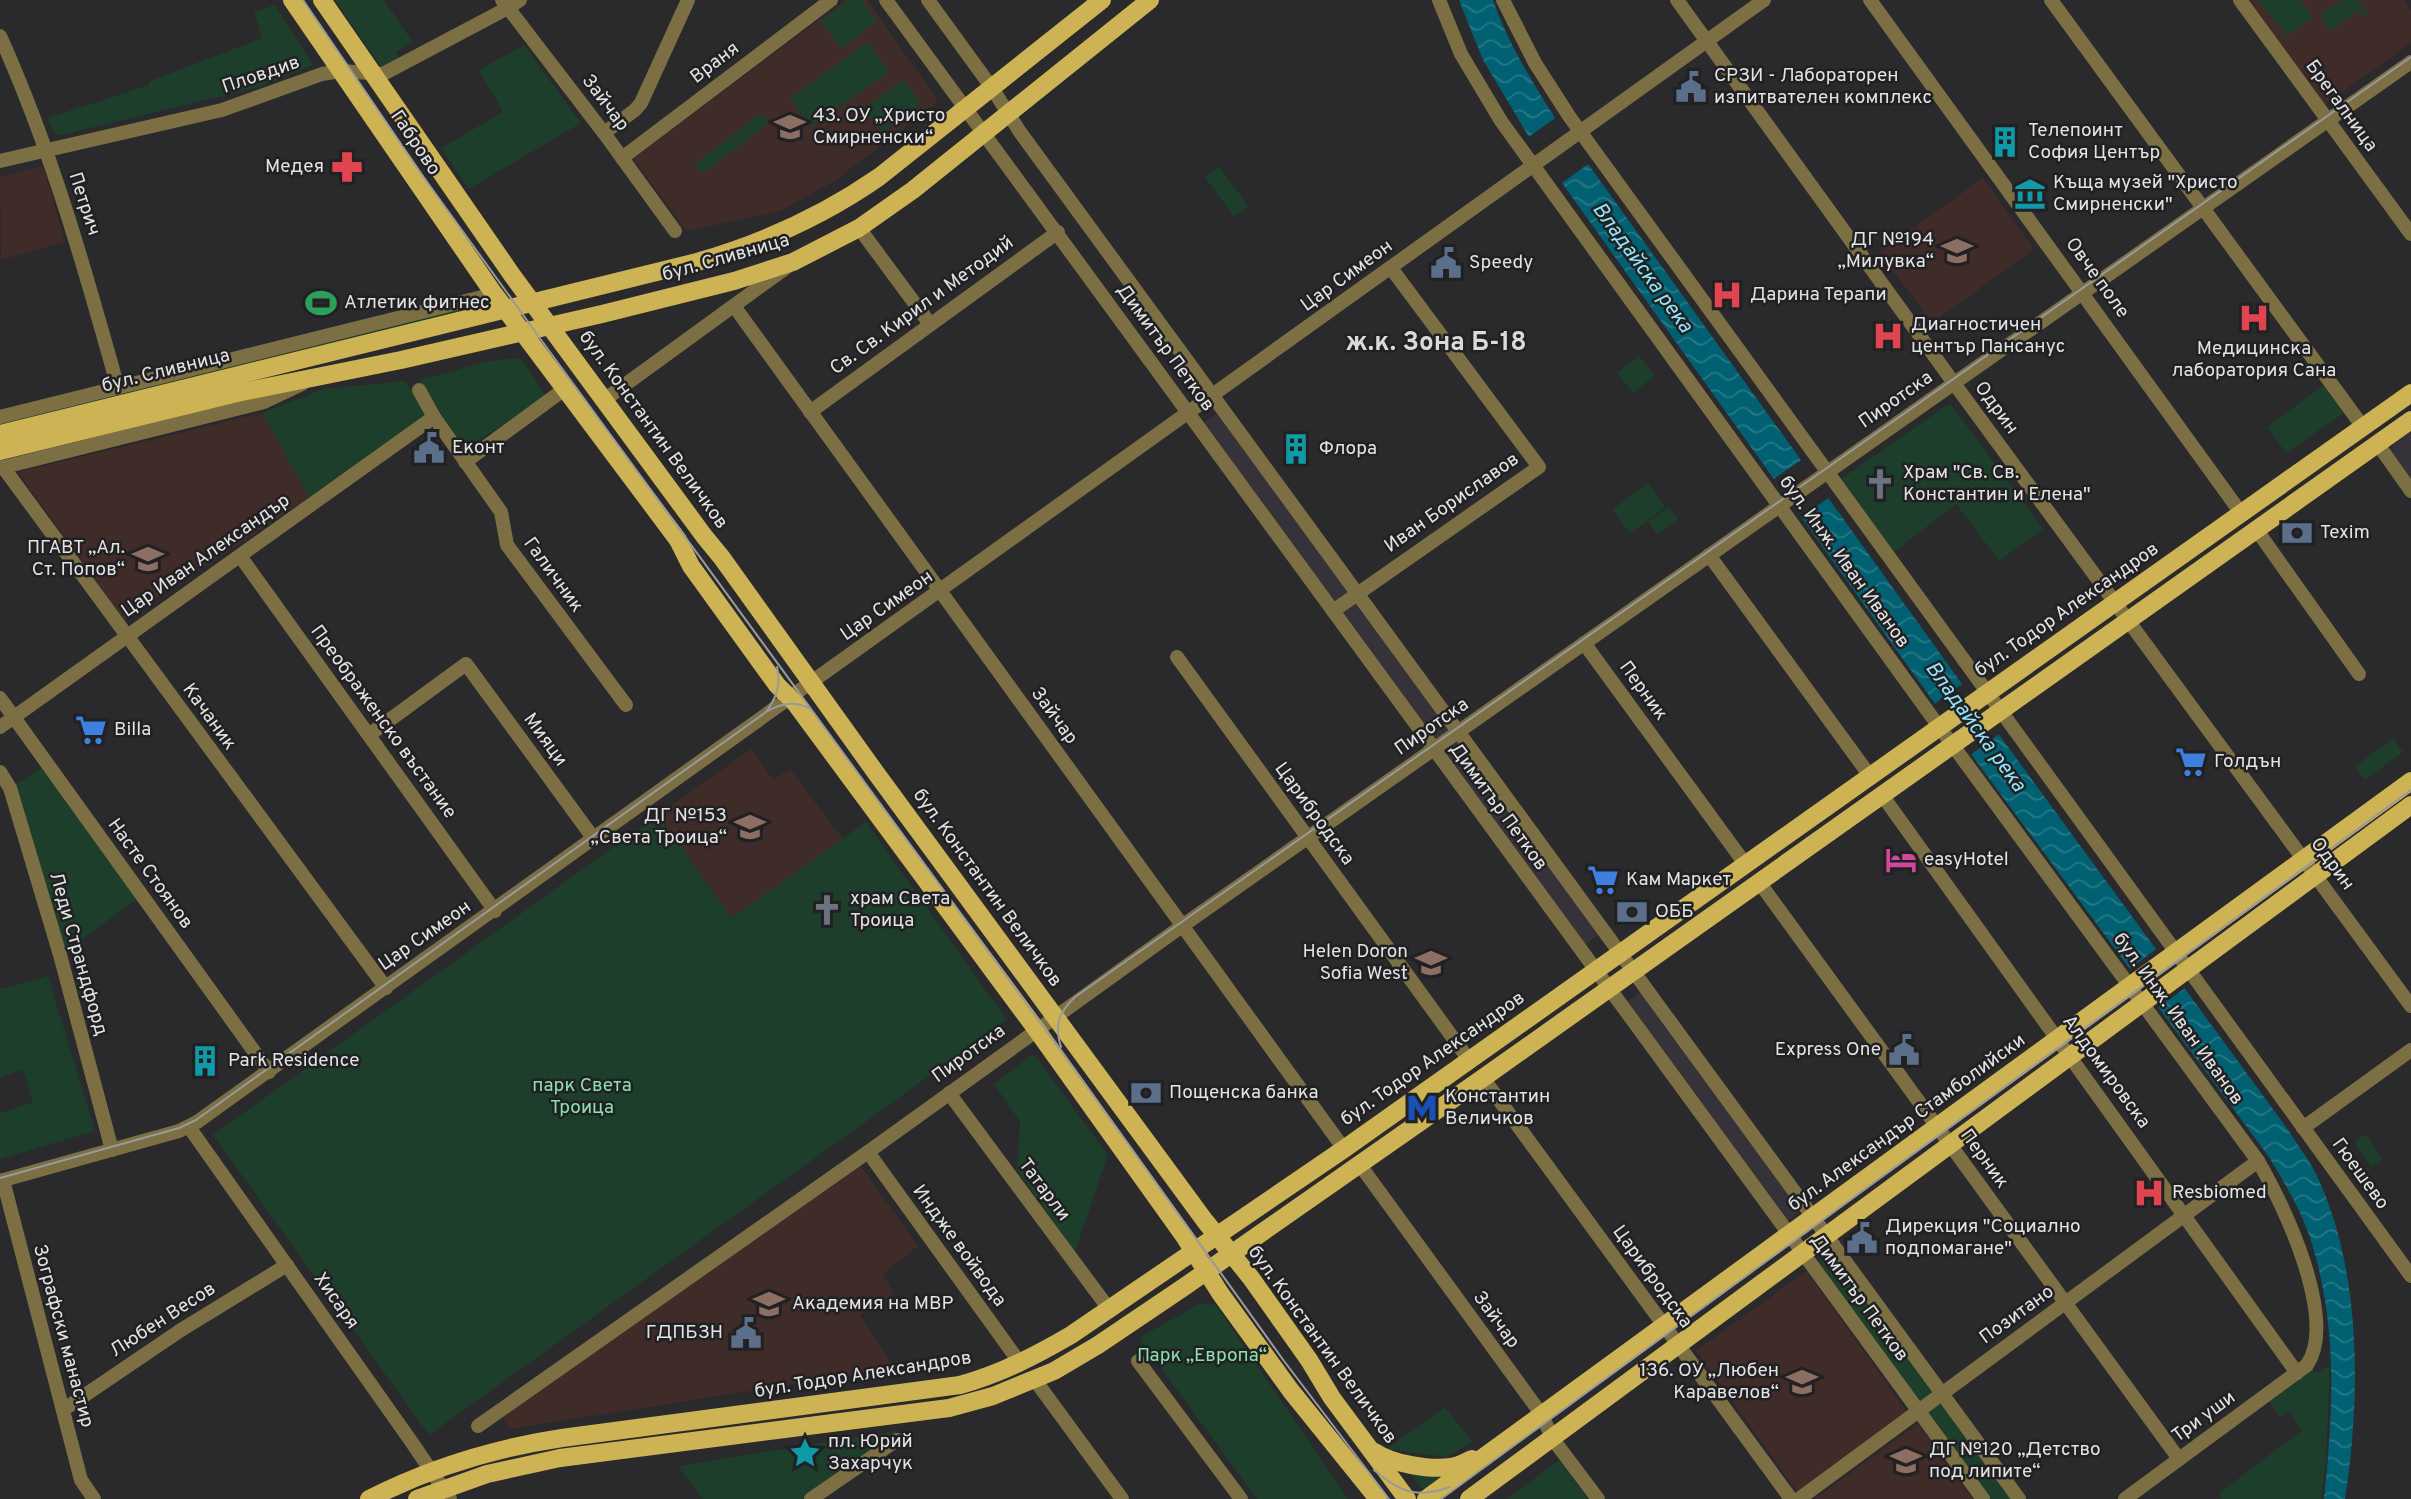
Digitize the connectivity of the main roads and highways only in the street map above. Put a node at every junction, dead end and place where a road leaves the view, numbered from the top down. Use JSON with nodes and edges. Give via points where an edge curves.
{"nodes":[{"id":1,"x":292,"y":0,"type":"edge"},
{"id":2,"x":322,"y":0,"type":"edge"},
{"id":3,"x":1102,"y":0,"type":"edge"},
{"id":4,"x":1150,"y":0,"type":"edge"},
{"id":5,"x":532,"y":302,"type":"junction"},
{"id":6,"x":505,"y":309,"type":"junction"},
{"id":7,"x":550,"y":326,"type":"junction"},
{"id":8,"x":523,"y":331,"type":"junction"},
{"id":9,"x":2411,"y":393,"type":"edge"},
{"id":10,"x":2411,"y":419,"type":"edge"},
{"id":11,"x":0,"y":434,"type":"edge"},
{"id":12,"x":1,"y":462,"type":"edge"},
{"id":13,"x":2411,"y":781,"type":"edge"},
{"id":14,"x":2411,"y":805,"type":"edge"},
{"id":15,"x":1217,"y":1236,"type":"junction"},
{"id":16,"x":1194,"y":1252,"type":"junction"},
{"id":17,"x":1232,"y":1255,"type":"junction"},
{"id":18,"x":1206,"y":1272,"type":"junction"},
{"id":19,"x":1370,"y":1448,"type":"junction"},
{"id":20,"x":1494,"y":1450,"type":"junction"},
{"id":21,"x":446,"y":1494,"type":"edge"},
{"id":22,"x":369,"y":1499,"type":"edge"},
{"id":23,"x":417,"y":1499,"type":"edge"},
{"id":24,"x":1378,"y":1499,"type":"edge"},
{"id":25,"x":1407,"y":1499,"type":"edge"},
{"id":26,"x":1426,"y":1499,"type":"edge"},
{"id":27,"x":1469,"y":1499,"type":"edge"}],
"edges":[{"from":1,"to":6,"type":"main road","name":"Габрово"},
{"from":2,"to":5,"type":"main road","name":"Габрово"},
{"from":3,"to":5,"type":"main road","name":"бул. Сливница","via":[[841,203],[790,229],[709,259]]},
{"from":4,"to":7,"type":"main road","name":"бул. Сливница","via":[[859,228],[793,262],[734,281]]},
{"from":5,"to":6,"type":"main road","name":"бул. Сливница"},
{"from":5,"to":7,"type":"main road","name":"бул. Константин Величков"},
{"from":6,"to":8,"type":"main road"},
{"from":6,"to":11,"type":"main road","name":"бул. Сливница"},
{"from":7,"to":8,"type":"main road","name":"бул. Сливница"},
{"from":7,"to":15,"type":"main road","name":"бул. Константин Величков"},
{"from":8,"to":12,"type":"main road","name":"бул. Сливница","via":[[237,393]]},
{"from":8,"to":16,"type":"main road"},
{"from":9,"to":15,"type":"main road","name":"бул. Тодор Александров"},
{"from":10,"to":17,"type":"main road"},
{"from":13,"to":20,"type":"main road","name":"бул. Александър Стамболийски"},
{"from":14,"to":27,"type":"main road"},
{"from":15,"to":16,"type":"main road","name":"бул. Тодор Александров"},
{"from":15,"to":17,"type":"main road","name":"бул. Константин Величков"},
{"from":16,"to":18,"type":"main road"},
{"from":16,"to":22,"type":"main road","name":"бул. Тодор Александров","via":[[1071,1335],[1020,1363],[960,1385],[536,1442],[431,1471]]},
{"from":17,"to":18,"type":"main road"},
{"from":17,"to":19,"type":"main road","name":"бул. Константин Величков"},
{"from":18,"to":21,"type":"main road","via":[[1098,1345],[1035,1380],[993,1396],[949,1408],[560,1458],[509,1468]]},
{"from":18,"to":24,"type":"main road","via":[[1291,1391]]},
{"from":19,"to":20,"type":"main road","via":[[1396,1461],[1439,1468],[1454,1467]]},
{"from":19,"to":25,"type":"main road","name":"бул. Константин Величков"},
{"from":20,"to":26,"type":"main road","name":"бул. Александър Стамболийски"},
{"from":21,"to":23,"type":"main road"}]}
